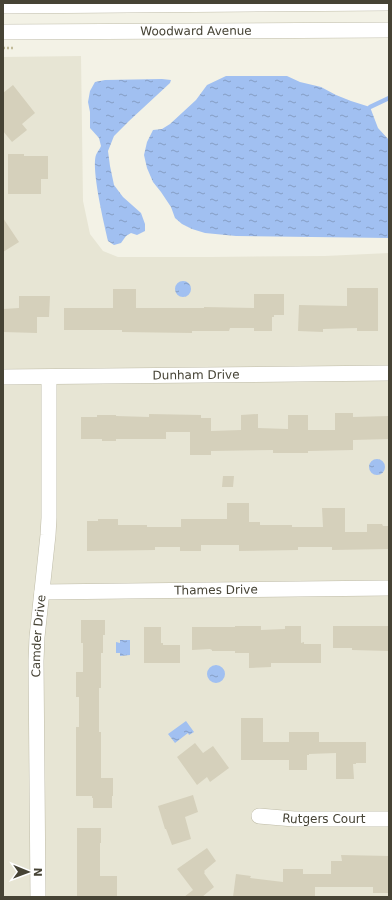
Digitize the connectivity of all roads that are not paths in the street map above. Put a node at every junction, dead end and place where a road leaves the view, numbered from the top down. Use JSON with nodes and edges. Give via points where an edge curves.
{"nodes":[{"id":1,"x":389,"y":4,"type":"edge"},
{"id":2,"x":3,"y":6,"type":"edge"},
{"id":3,"x":389,"y":30,"type":"edge"},
{"id":4,"x":3,"y":32,"type":"edge"},
{"id":5,"x":389,"y":373,"type":"edge"},
{"id":6,"x":3,"y":377,"type":"edge"},
{"id":7,"x":49,"y":377,"type":"junction"},
{"id":8,"x":389,"y":588,"type":"edge"},
{"id":9,"x":42,"y":592,"type":"junction"},
{"id":10,"x":259,"y":816,"type":"dead end"},
{"id":11,"x":389,"y":819,"type":"edge"},
{"id":12,"x":38,"y":897,"type":"edge"}],
"edges":[{"from":1,"to":2,"type":"street"},
{"from":3,"to":4,"type":"street","name":"Woodward Avenue"},
{"from":5,"to":7,"type":"street","name":"Dunham Drive"},
{"from":6,"to":7,"type":"street","name":"Dunham Drive"},
{"from":7,"to":9,"type":"street","name":"Camder Drive","via":[[49,518]]},
{"from":8,"to":9,"type":"street","name":"Thames Drive"},
{"from":9,"to":12,"type":"street","name":"Camder Drive","via":[[36,661]]},
{"from":10,"to":11,"type":"street","name":"Rutgers Court","via":[[294,819]]}]}
